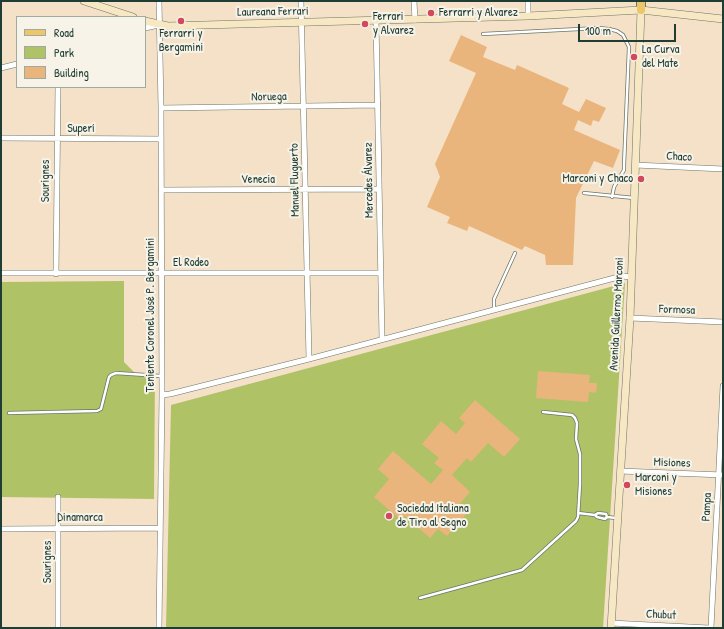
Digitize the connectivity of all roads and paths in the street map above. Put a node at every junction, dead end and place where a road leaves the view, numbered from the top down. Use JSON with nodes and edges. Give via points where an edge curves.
{"nodes":[{"id":1,"x":84,"y":1,"type":"edge"},
{"id":2,"x":159,"y":1,"type":"edge"},
{"id":3,"x":301,"y":1,"type":"edge"},
{"id":4,"x":414,"y":1,"type":"edge"},
{"id":5,"x":528,"y":1,"type":"edge"},
{"id":6,"x":642,"y":1,"type":"edge"},
{"id":7,"x":641,"y":10,"type":"junction"},
{"id":8,"x":130,"y":16,"type":"edge"},
{"id":9,"x":528,"y":16,"type":"junction"},
{"id":10,"x":415,"y":20,"type":"junction"},
{"id":11,"x":723,"y":20,"type":"edge"},
{"id":12,"x":376,"y":21,"type":"junction"},
{"id":13,"x":146,"y":22,"type":"edge"},
{"id":14,"x":302,"y":23,"type":"junction"},
{"id":15,"x":159,"y":25,"type":"junction"},
{"id":16,"x":146,"y":28,"type":"edge"},
{"id":17,"x":483,"y":34,"type":"dead end"},
{"id":18,"x":16,"y":64,"type":"edge"},
{"id":19,"x":1,"y":68,"type":"edge"},
{"id":20,"x":58,"y":88,"type":"edge"},
{"id":21,"x":378,"y":105,"type":"junction"},
{"id":22,"x":304,"y":106,"type":"junction"},
{"id":23,"x":161,"y":108,"type":"junction"},
{"id":24,"x":1,"y":138,"type":"edge"},
{"id":25,"x":57,"y":139,"type":"junction"},
{"id":26,"x":161,"y":139,"type":"junction"},
{"id":27,"x":635,"y":165,"type":"junction"},
{"id":28,"x":723,"y":169,"type":"edge"},
{"id":29,"x":379,"y":189,"type":"junction"},
{"id":30,"x":161,"y":190,"type":"junction"},
{"id":31,"x":305,"y":190,"type":"junction"},
{"id":32,"x":584,"y":193,"type":"dead end"},
{"id":33,"x":612,"y":197,"type":"junction"},
{"id":34,"x":634,"y":198,"type":"junction"},
{"id":35,"x":515,"y":253,"type":"dead end"},
{"id":36,"x":1,"y":273,"type":"edge"},
{"id":37,"x":162,"y":273,"type":"junction"},
{"id":38,"x":306,"y":273,"type":"junction"},
{"id":39,"x":380,"y":273,"type":"junction"},
{"id":40,"x":56,"y":274,"type":"junction"},
{"id":41,"x":632,"y":277,"type":"junction"},
{"id":42,"x":494,"y":309,"type":"junction"},
{"id":43,"x":630,"y":318,"type":"junction"},
{"id":44,"x":723,"y":322,"type":"edge"},
{"id":45,"x":382,"y":339,"type":"junction"},
{"id":46,"x":309,"y":359,"type":"junction"},
{"id":47,"x":162,"y":376,"type":"junction"},
{"id":48,"x":723,"y":386,"type":"edge"},
{"id":49,"x":162,"y":395,"type":"junction"},
{"id":50,"x":543,"y":412,"type":"dead end"},
{"id":51,"x":10,"y":413,"type":"dead end"},
{"id":52,"x":620,"y":470,"type":"junction"},
{"id":53,"x":721,"y":475,"type":"edge"},
{"id":54,"x":58,"y":497,"type":"dead end"},
{"id":55,"x":578,"y":513,"type":"junction"},
{"id":56,"x":616,"y":518,"type":"junction"},
{"id":57,"x":58,"y":528,"type":"junction"},
{"id":58,"x":160,"y":528,"type":"junction"},
{"id":59,"x":1,"y":529,"type":"edge"},
{"id":60,"x":420,"y":598,"type":"dead end"},
{"id":61,"x":611,"y":625,"type":"edge"},
{"id":62,"x":58,"y":628,"type":"edge"},
{"id":63,"x":159,"y":628,"type":"edge"},
{"id":64,"x":710,"y":628,"type":"edge"}],
"edges":[{"from":1,"to":8,"type":"main road"},
{"from":2,"to":15,"type":"street","name":"Teniente Coronel José P. Bergamini"},
{"from":3,"to":14,"type":"street","name":"Manuel Fluguerto"},
{"from":4,"to":10,"type":"street"},
{"from":5,"to":9,"type":"street"},
{"from":6,"to":7,"type":"main road","name":"Avenida Guillermo Marconi"},
{"from":7,"to":9,"type":"main road","name":"Laureana Ferrari"},
{"from":7,"to":11,"type":"main road","name":"Laureana Ferrari"},
{"from":7,"to":27,"type":"main road","name":"Avenida Guillermo Marconi"},
{"from":9,"to":10,"type":"main road","name":"Laureana Ferrari"},
{"from":10,"to":12,"type":"main road","name":"Laureana Ferrari"},
{"from":12,"to":14,"type":"main road","name":"Laureana Ferrari"},
{"from":12,"to":21,"type":"street","name":"Mercedes Álvarez"},
{"from":13,"to":15,"type":"main road","name":"Laureana Ferrari"},
{"from":14,"to":15,"type":"main road","name":"Laureana Ferrari"},
{"from":14,"to":22,"type":"street","name":"Manuel Fluguerto"},
{"from":15,"to":16,"type":"street"},
{"from":15,"to":23,"type":"street","name":"Teniente Coronel José P. Bergamini"},
{"from":17,"to":33,"type":"lane","via":[[600,28],[617,31],[623,35],[629,47],[624,170],[614,187]]},
{"from":18,"to":19,"type":"street"},
{"from":20,"to":25,"type":"street","name":"Sourignes"},
{"from":21,"to":22,"type":"street","name":"Noruega"},
{"from":21,"to":29,"type":"street","name":"Mercedes Álvarez"},
{"from":22,"to":23,"type":"street","name":"Noruega"},
{"from":22,"to":31,"type":"street","name":"Manuel Fluguerto"},
{"from":23,"to":26,"type":"street","name":"Teniente Coronel José P. Bergamini"},
{"from":24,"to":25,"type":"street","name":"Superí"},
{"from":25,"to":26,"type":"street","name":"Superí"},
{"from":25,"to":40,"type":"street","name":"Sourignes"},
{"from":26,"to":30,"type":"street","name":"Teniente Coronel José P. Bergamini"},
{"from":27,"to":28,"type":"street","name":"Chaco"},
{"from":27,"to":34,"type":"main road","name":"Avenida Guillermo Marconi"},
{"from":29,"to":31,"type":"street","name":"Venecia"},
{"from":29,"to":39,"type":"street","name":"Mercedes Álvarez"},
{"from":30,"to":31,"type":"street","name":"Venecia"},
{"from":30,"to":37,"type":"street","name":"Teniente Coronel José P. Bergamini"},
{"from":31,"to":38,"type":"street","name":"Manuel Fluguerto"},
{"from":32,"to":33,"type":"lane"},
{"from":33,"to":34,"type":"lane"},
{"from":34,"to":41,"type":"main road","name":"Avenida Guillermo Marconi"},
{"from":35,"to":42,"type":"lane","via":[[494,299]]},
{"from":36,"to":40,"type":"street","name":"El Rodeo"},
{"from":37,"to":38,"type":"street","name":"El Rodeo"},
{"from":37,"to":40,"type":"street","name":"El Rodeo"},
{"from":37,"to":47,"type":"street","name":"Teniente Coronel José P. Bergamini"},
{"from":38,"to":39,"type":"street","name":"El Rodeo"},
{"from":38,"to":46,"type":"street","name":"Manuel Fluguerto"},
{"from":39,"to":45,"type":"street","name":"Mercedes Álvarez"},
{"from":41,"to":42,"type":"street","via":[[622,276]]},
{"from":41,"to":43,"type":"main road","name":"Avenida Guillermo Marconi"},
{"from":42,"to":45,"type":"street"},
{"from":43,"to":44,"type":"street","name":"Formosa"},
{"from":43,"to":52,"type":"main road","name":"Avenida Guillermo Marconi"},
{"from":45,"to":46,"type":"street"},
{"from":46,"to":49,"type":"street"},
{"from":47,"to":49,"type":"street","name":"Teniente Coronel José P. Bergamini"},
{"from":47,"to":51,"type":"lane","via":[[116,373],[111,375],[101,409],[97,411]]},
{"from":48,"to":53,"type":"street","name":"Pampa"},
{"from":49,"to":58,"type":"street","name":"Teniente Coronel José P. Bergamini"},
{"from":50,"to":55,"type":"lane","via":[[572,415],[577,423],[576,439],[580,462]]},
{"from":52,"to":53,"type":"street","name":"Misiones"},
{"from":52,"to":56,"type":"main road","name":"Avenida Guillermo Marconi"},
{"from":53,"to":64,"type":"street","name":"Pampa"},
{"from":54,"to":57,"type":"street","name":"Sourignes"},
{"from":55,"to":56,"type":"lane","via":[[606,514],[607,517]]},
{"from":55,"to":60,"type":"lane","via":[[576,521],[522,570]]},
{"from":56,"to":61,"type":"main road","name":"Avenida Guillermo Marconi"},
{"from":57,"to":58,"type":"street","name":"Dinamarca"},
{"from":57,"to":59,"type":"street","name":"Dinamarca"},
{"from":57,"to":62,"type":"street","name":"Sourignes"},
{"from":58,"to":63,"type":"street","name":"Teniente Coronel José P. Bergamini"},
{"from":61,"to":64,"type":"street","name":"Chubut"}]}
